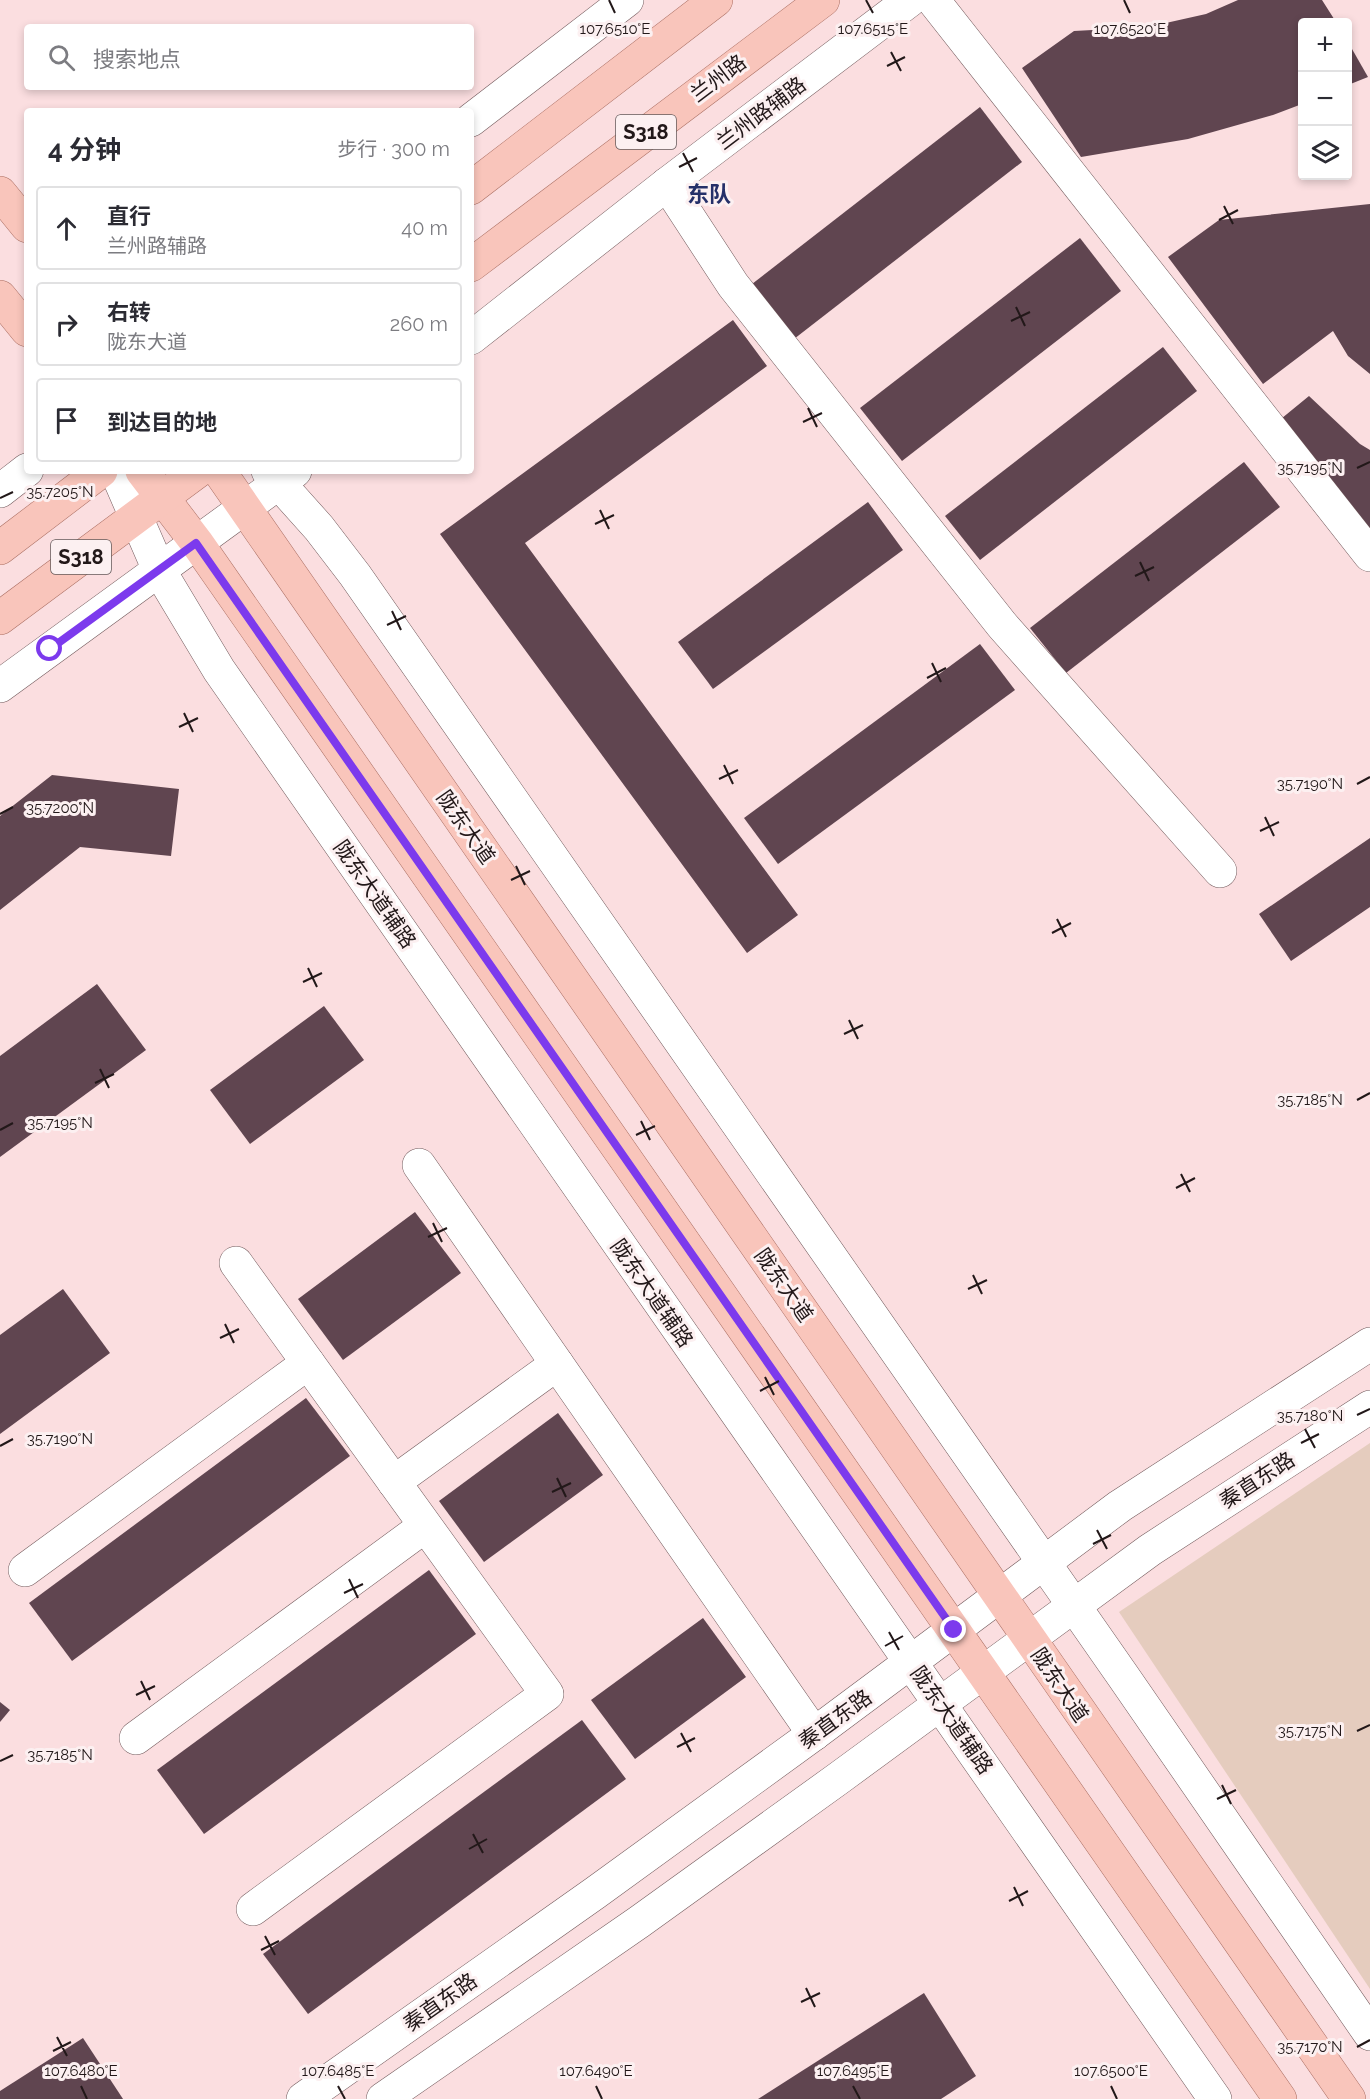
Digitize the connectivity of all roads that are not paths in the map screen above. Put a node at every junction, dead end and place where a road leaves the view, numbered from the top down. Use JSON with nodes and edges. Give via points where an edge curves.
{"nodes":[{"id":1,"x":627,"y":0,"type":"edge"},
{"id":2,"x":716,"y":0,"type":"edge"},
{"id":3,"x":822,"y":0,"type":"edge"},
{"id":4,"x":910,"y":0,"type":"edge"},
{"id":5,"x":933,"y":0,"type":"edge"},
{"id":6,"x":474,"y":118,"type":"edge"},
{"id":7,"x":667,"y":184,"type":"junction"},
{"id":8,"x":474,"y":186,"type":"edge"},
{"id":9,"x":0,"y":193,"type":"edge"},
{"id":10,"x":24,"y":222,"type":"edge"},
{"id":11,"x":474,"y":263,"type":"edge"},
{"id":12,"x":0,"y":297,"type":"edge"},
{"id":13,"x":24,"y":326,"type":"edge"},
{"id":14,"x":474,"y":336,"type":"edge"},
{"id":15,"x":24,"y":472,"type":"edge"},
{"id":16,"x":97,"y":474,"type":"edge"},
{"id":17,"x":117,"y":474,"type":"edge"},
{"id":18,"x":144,"y":474,"type":"edge"},
{"id":19,"x":194,"y":474,"type":"edge"},
{"id":20,"x":221,"y":474,"type":"edge"},
{"id":21,"x":281,"y":475,"type":"edge"},
{"id":22,"x":0,"y":490,"type":"edge"},
{"id":23,"x":163,"y":497,"type":"junction"},
{"id":24,"x":244,"y":508,"type":"junction"},
{"id":25,"x":135,"y":518,"type":"junction"},
{"id":26,"x":196,"y":543,"type":"junction"},
{"id":27,"x":0,"y":548,"type":"edge"},
{"id":28,"x":1370,"y":555,"type":"edge"},
{"id":29,"x":159,"y":570,"type":"junction"},
{"id":30,"x":0,"y":618,"type":"edge"},
{"id":31,"x":0,"y":686,"type":"edge"},
{"id":32,"x":1220,"y":871,"type":"dead end"},
{"id":33,"x":419,"y":1166,"type":"dead end"},
{"id":34,"x":236,"y":1263,"type":"dead end"},
{"id":35,"x":1370,"y":1344,"type":"edge"},
{"id":36,"x":308,"y":1363,"type":"junction"},
{"id":37,"x":557,"y":1365,"type":"junction"},
{"id":38,"x":1370,"y":1407,"type":"edge"},
{"id":39,"x":394,"y":1482,"type":"junction"},
{"id":40,"x":425,"y":1526,"type":"junction"},
{"id":41,"x":1043,"y":1563,"type":"junction"},
{"id":42,"x":25,"y":1570,"type":"dead end"},
{"id":43,"x":999,"y":1596,"type":"junction"},
{"id":44,"x":1074,"y":1606,"type":"junction"},
{"id":45,"x":954,"y":1630,"type":"junction"},
{"id":46,"x":1029,"y":1638,"type":"junction"},
{"id":47,"x":911,"y":1663,"type":"junction"},
{"id":48,"x":983,"y":1672,"type":"junction"},
{"id":49,"x":940,"y":1704,"type":"junction"},
{"id":50,"x":814,"y":1734,"type":"junction"},
{"id":51,"x":136,"y":1738,"type":"dead end"},
{"id":52,"x":253,"y":1910,"type":"dead end"},
{"id":53,"x":1370,"y":2034,"type":"edge"},
{"id":54,"x":303,"y":2099,"type":"edge"},
{"id":55,"x":383,"y":2099,"type":"edge"},
{"id":56,"x":1215,"y":2099,"type":"edge"},
{"id":57,"x":1280,"y":2099,"type":"edge"},
{"id":58,"x":1349,"y":2099,"type":"edge"}],
"edges":[{"from":1,"to":6,"type":"street"},
{"from":2,"to":8,"type":"main road","number":"S318"},
{"from":3,"to":11,"type":"main road","name":"兰州路","number":"S318"},
{"from":4,"to":7,"type":"street","name":"兰州路辅路"},
{"from":5,"to":28,"type":"street"},
{"from":7,"to":14,"type":"street","name":"兰州路辅路"},
{"from":7,"to":32,"type":"street","via":[[733,285],[1002,625]]},
{"from":9,"to":10,"type":"main road"},
{"from":12,"to":13,"type":"main road"},
{"from":15,"to":22,"type":"street"},
{"from":16,"to":27,"type":"main road","number":"S318"},
{"from":17,"to":25,"type":"street","name":"陇东大道辅路"},
{"from":18,"to":23,"type":"main road"},
{"from":19,"to":23,"type":"main road","number":"S318"},
{"from":20,"to":24,"type":"main road","name":"陇东大道"},
{"from":21,"to":24,"type":"street"},
{"from":21,"to":41,"type":"street","via":[[362,585]]},
{"from":23,"to":25,"type":"main road","number":"S318"},
{"from":23,"to":26,"type":"main road"},
{"from":24,"to":26,"type":"street"},
{"from":24,"to":43,"type":"main road","name":"陇东大道"},
{"from":25,"to":29,"type":"street","name":"陇东大道辅路"},
{"from":25,"to":30,"type":"main road","number":"S318"},
{"from":26,"to":29,"type":"street"},
{"from":26,"to":45,"type":"main road"},
{"from":29,"to":31,"type":"street"},
{"from":29,"to":47,"type":"street","name":"陇东大道辅路","via":[[219,670]]},
{"from":33,"to":37,"type":"street"},
{"from":34,"to":36,"type":"street"},
{"from":35,"to":41,"type":"street","name":"秦直东路","via":[[1120,1506]]},
{"from":36,"to":39,"type":"street"},
{"from":36,"to":42,"type":"street"},
{"from":37,"to":39,"type":"street"},
{"from":37,"to":50,"type":"street"},
{"from":38,"to":44,"type":"street","name":"秦直东路","via":[[1150,1550]]},
{"from":39,"to":40,"type":"street"},
{"from":40,"to":51,"type":"street"},
{"from":40,"to":52,"type":"street","via":[[547,1694]]},
{"from":41,"to":43,"type":"street","name":"秦直东路"},
{"from":41,"to":44,"type":"street"},
{"from":43,"to":45,"type":"street","name":"秦直东路"},
{"from":43,"to":46,"type":"main road","name":"陇东大道"},
{"from":44,"to":46,"type":"street","name":"秦直东路"},
{"from":44,"to":53,"type":"street"},
{"from":45,"to":47,"type":"street","name":"秦直东路"},
{"from":45,"to":48,"type":"main road"},
{"from":46,"to":48,"type":"street","name":"秦直东路"},
{"from":46,"to":58,"type":"main road","name":"陇东大道"},
{"from":47,"to":49,"type":"street","name":"陇东大道辅路"},
{"from":47,"to":50,"type":"street","name":"秦直东路"},
{"from":48,"to":49,"type":"street","name":"秦直东路"},
{"from":48,"to":57,"type":"main road"},
{"from":49,"to":55,"type":"street","name":"秦直东路","via":[[639,1922]]},
{"from":49,"to":56,"type":"street","name":"陇东大道辅路"},
{"from":50,"to":54,"type":"street","name":"秦直东路"}]}
